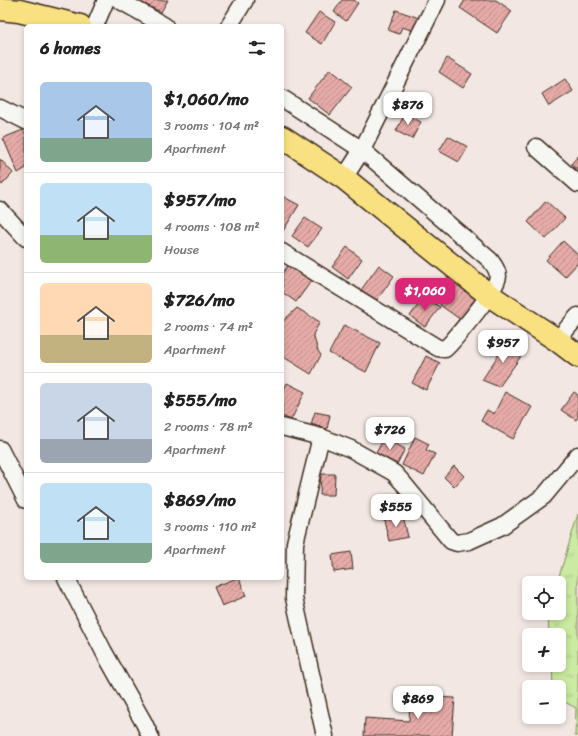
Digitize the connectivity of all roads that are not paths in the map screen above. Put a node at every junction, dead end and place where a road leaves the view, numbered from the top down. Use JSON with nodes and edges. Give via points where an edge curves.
{"nodes":[{"id":1,"x":106,"y":0,"type":"edge"},
{"id":2,"x":119,"y":0,"type":"edge"},
{"id":3,"x":245,"y":0,"type":"edge"},
{"id":4,"x":438,"y":0,"type":"edge"},
{"id":5,"x":13,"y":7,"type":"edge"},
{"id":6,"x":73,"y":24,"type":"edge"},
{"id":7,"x":96,"y":24,"type":"edge"},
{"id":8,"x":161,"y":24,"type":"edge"},
{"id":9,"x":231,"y":24,"type":"edge"},
{"id":10,"x":284,"y":99,"type":"edge"},
{"id":11,"x":0,"y":108,"type":"edge"},
{"id":12,"x":24,"y":120,"type":"edge"},
{"id":13,"x":284,"y":138,"type":"edge"},
{"id":14,"x":536,"y":146,"type":"dead end"},
{"id":15,"x":362,"y":150,"type":"junction"},
{"id":16,"x":344,"y":178,"type":"junction"},
{"id":17,"x":578,"y":184,"type":"edge"},
{"id":18,"x":0,"y":210,"type":"edge"},
{"id":19,"x":24,"y":236,"type":"edge"},
{"id":20,"x":284,"y":253,"type":"edge"},
{"id":21,"x":489,"y":296,"type":"junction"},
{"id":22,"x":578,"y":316,"type":"edge"},
{"id":23,"x":558,"y":340,"type":"junction"},
{"id":24,"x":578,"y":356,"type":"edge"},
{"id":25,"x":284,"y":428,"type":"edge"},
{"id":26,"x":321,"y":437,"type":"junction"},
{"id":27,"x":0,"y":449,"type":"edge"},
{"id":28,"x":578,"y":455,"type":"edge"},
{"id":29,"x":24,"y":496,"type":"edge"},
{"id":30,"x":67,"y":580,"type":"edge"},
{"id":31,"x":150,"y":736,"type":"edge"},
{"id":32,"x":325,"y":736,"type":"edge"}],
"edges":[{"from":1,"to":7,"type":"street"},
{"from":2,"to":8,"type":"street"},
{"from":3,"to":9,"type":"street"},
{"from":4,"to":15,"type":"street"},
{"from":5,"to":6,"type":"highway"},
{"from":10,"to":15,"type":"street"},
{"from":11,"to":12,"type":"street"},
{"from":13,"to":16,"type":"highway"},
{"from":14,"to":17,"type":"street"},
{"from":15,"to":16,"type":"street"},
{"from":15,"to":21,"type":"street","via":[[490,260],[496,268],[498,277]]},
{"from":16,"to":21,"type":"highway"},
{"from":18,"to":19,"type":"street"},
{"from":20,"to":21,"type":"street","via":[[438,348],[445,349],[451,343]]},
{"from":21,"to":23,"type":"highway"},
{"from":22,"to":23,"type":"street"},
{"from":23,"to":24,"type":"highway"},
{"from":25,"to":26,"type":"street"},
{"from":26,"to":28,"type":"street","via":[[351,449],[394,473],[451,540],[457,543],[469,542],[502,526],[544,496]]},
{"from":26,"to":32,"type":"street","via":[[296,543],[294,598]]},
{"from":27,"to":29,"type":"street"},
{"from":30,"to":31,"type":"street"}]}
